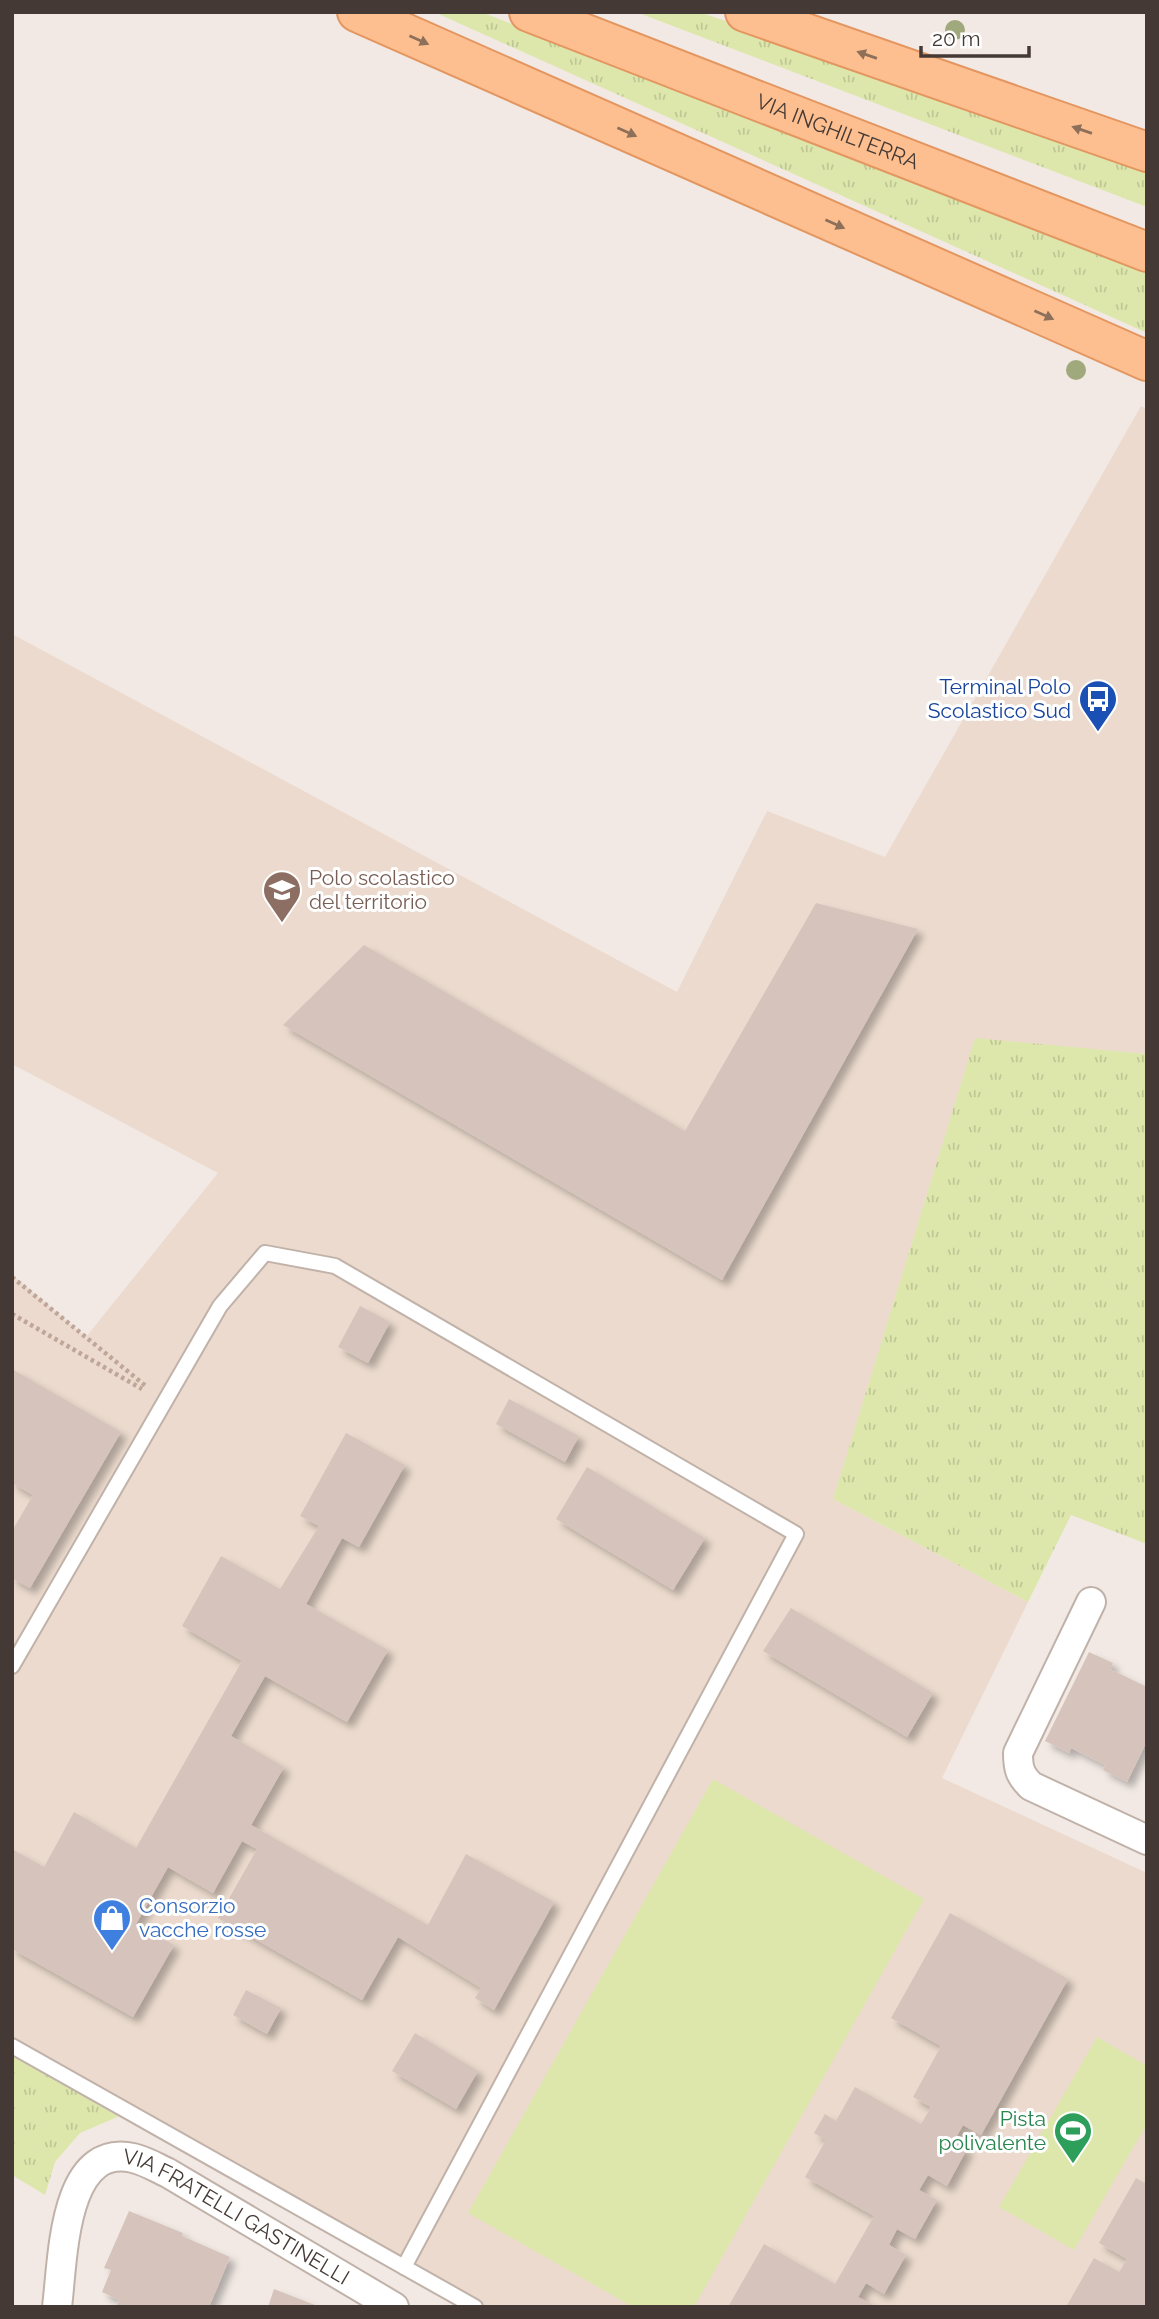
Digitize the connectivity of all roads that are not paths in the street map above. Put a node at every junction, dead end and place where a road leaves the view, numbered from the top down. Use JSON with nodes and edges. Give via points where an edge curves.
{"nodes":[{"id":1,"x":357,"y":12,"type":"edge"},
{"id":2,"x":528,"y":12,"type":"edge"},
{"id":3,"x":745,"y":12,"type":"edge"},
{"id":4,"x":1147,"y":152,"type":"edge"},
{"id":5,"x":1147,"y":252,"type":"edge"},
{"id":6,"x":1147,"y":360,"type":"edge"},
{"id":7,"x":1091,"y":1602,"type":"dead end"},
{"id":8,"x":12,"y":1666,"type":"edge"},
{"id":9,"x":1147,"y":1840,"type":"edge"},
{"id":10,"x":12,"y":2046,"type":"edge"},
{"id":11,"x":404,"y":2267,"type":"junction"},
{"id":12,"x":57,"y":2307,"type":"edge"},
{"id":13,"x":394,"y":2307,"type":"edge"},
{"id":14,"x":475,"y":2307,"type":"edge"}],
"edges":[{"from":1,"to":6,"type":"main road","one_way":true},
{"from":2,"to":5,"type":"main road","name":"VIA INGHILTERRA"},
{"from":4,"to":3,"type":"main road","one_way":true},
{"from":7,"to":9,"type":"street","via":[[1018,1753],[1017,1768],[1031,1786]]},
{"from":8,"to":11,"type":"lane","via":[[220,1307],[265,1253],[335,1266],[796,1534]]},
{"from":10,"to":11,"type":"lane"},
{"from":11,"to":14,"type":"lane"},
{"from":12,"to":13,"type":"street","name":"VIA FRATELLI GASTINELLI","via":[[75,2194],[96,2163],[116,2157],[134,2158],[160,2169]]}]}
